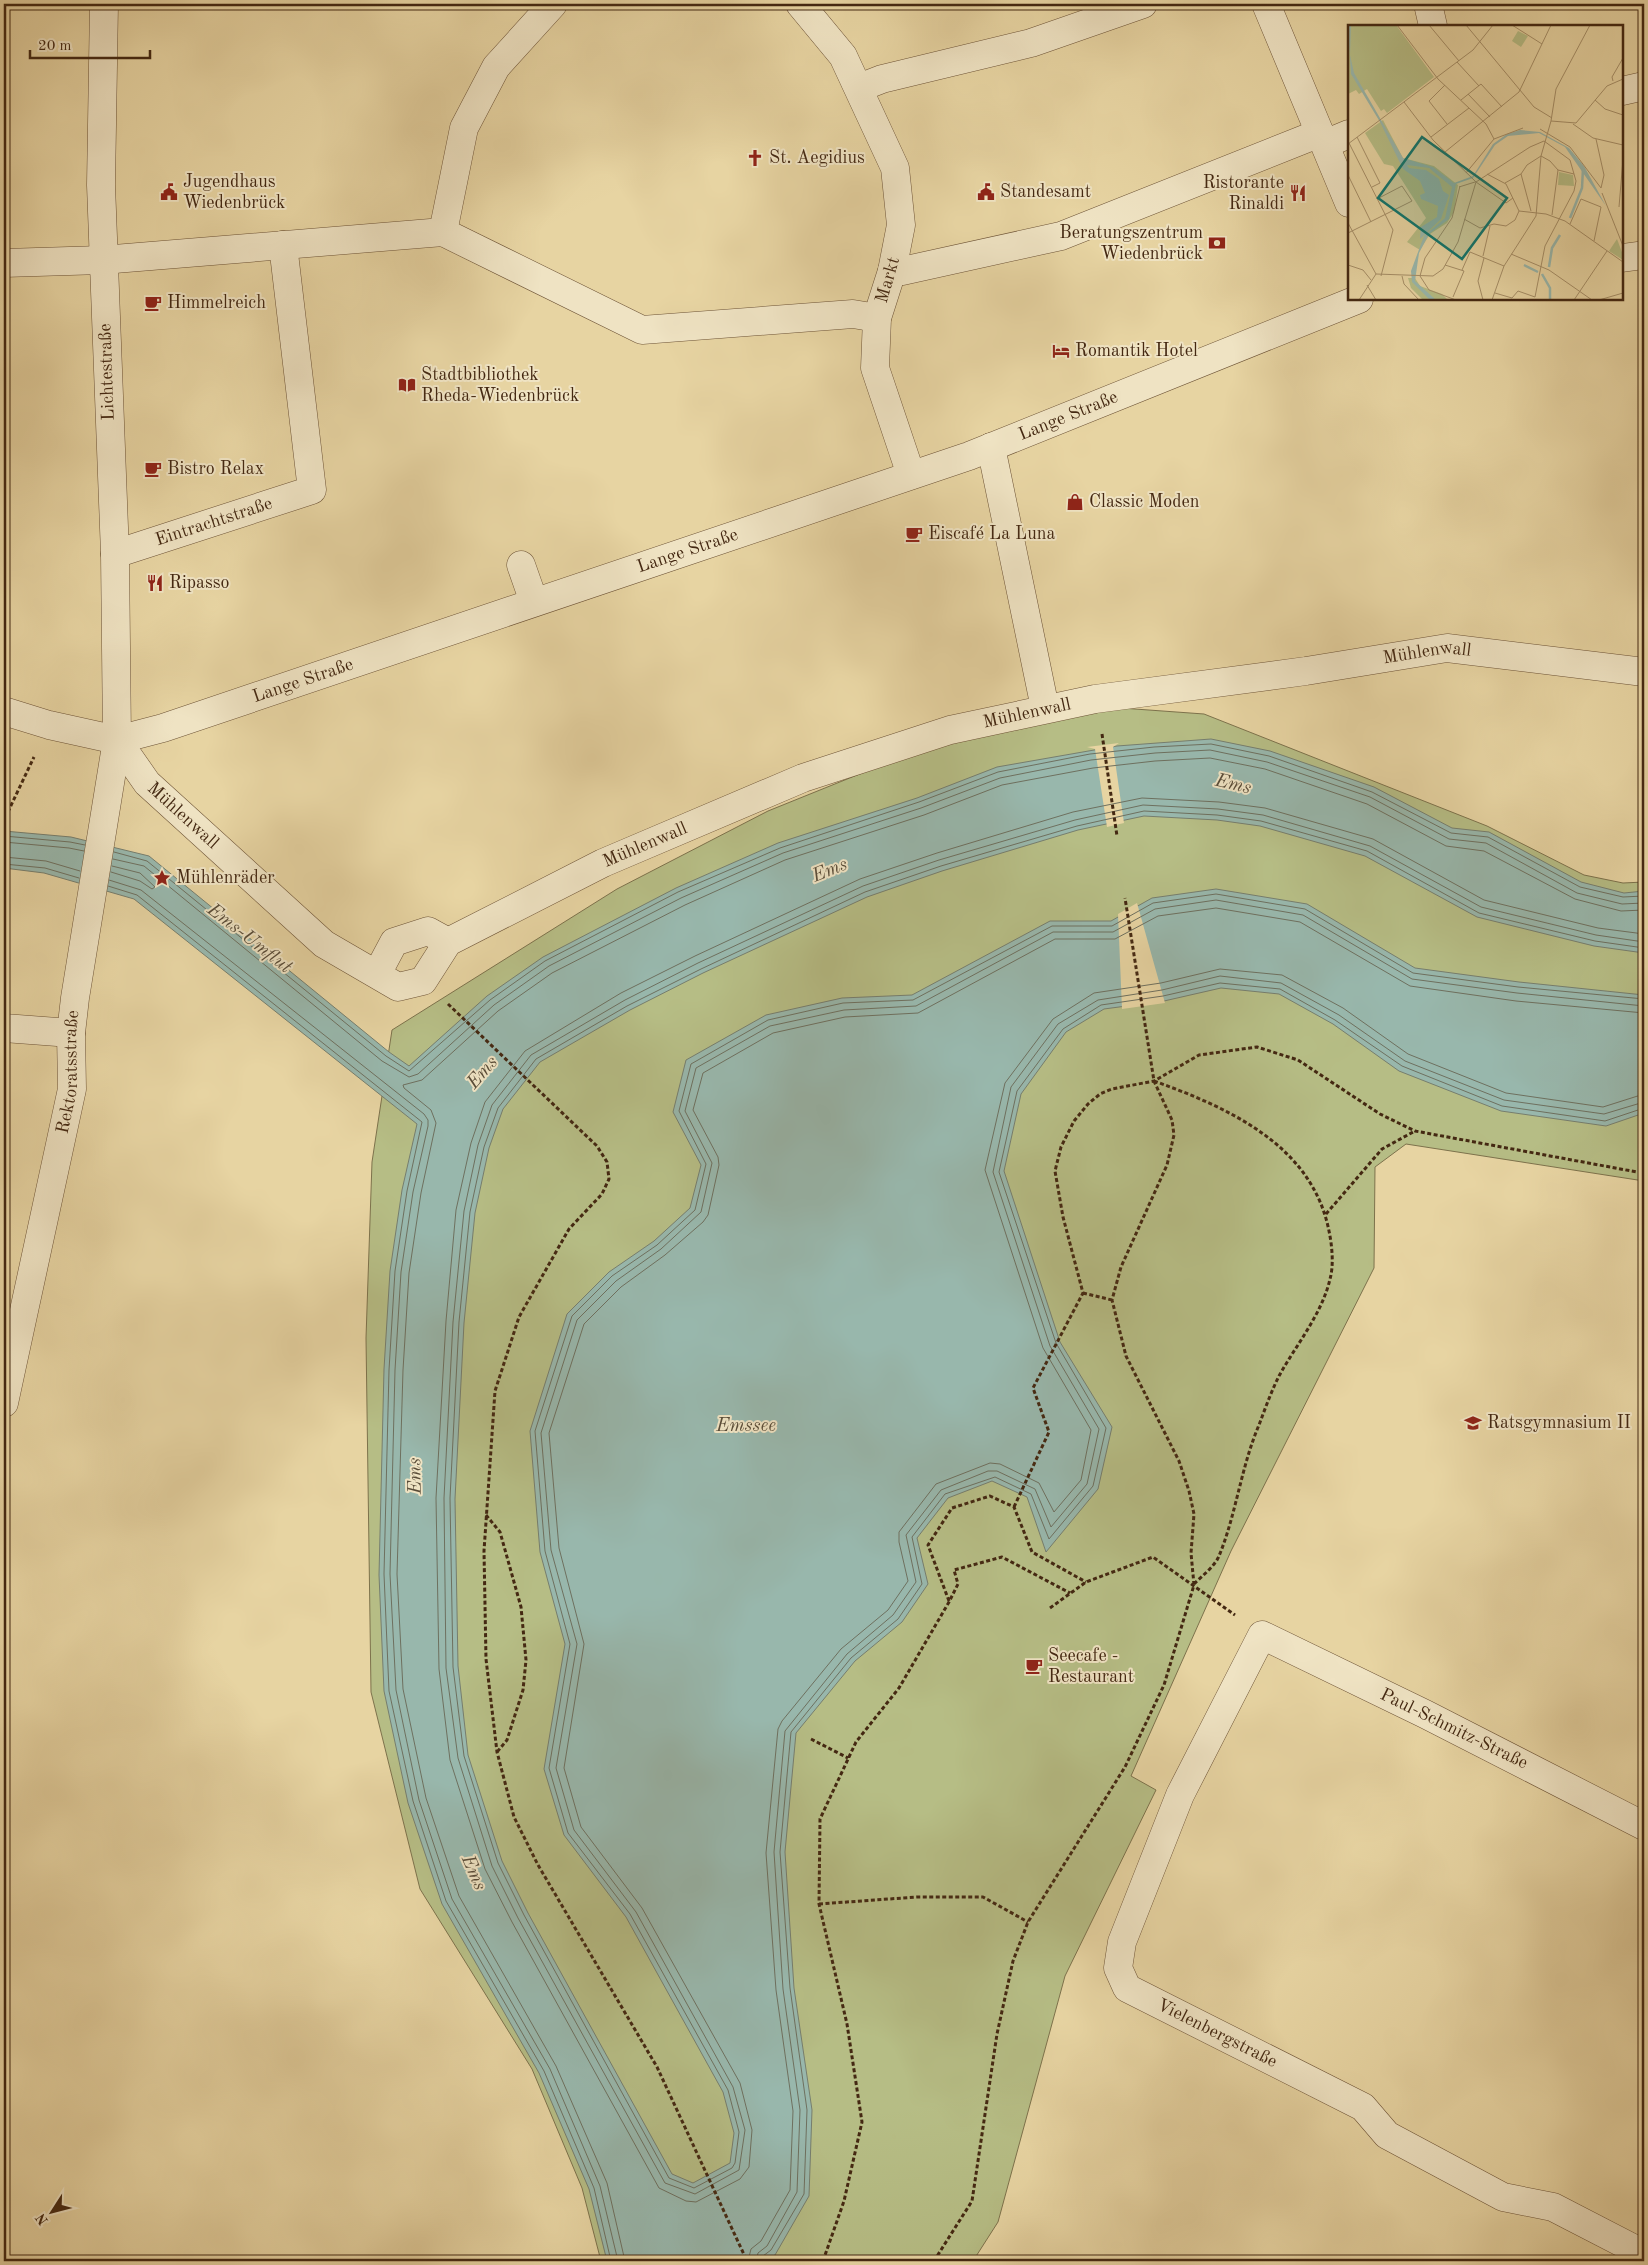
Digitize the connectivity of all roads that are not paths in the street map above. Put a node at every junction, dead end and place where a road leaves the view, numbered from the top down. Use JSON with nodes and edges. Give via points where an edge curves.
{"nodes":[{"id":1,"x":104,"y":4,"type":"edge"},
{"id":2,"x":553,"y":4,"type":"edge"},
{"id":3,"x":800,"y":4,"type":"edge"},
{"id":4,"x":1143,"y":4,"type":"edge"},
{"id":5,"x":1266,"y":4,"type":"edge"},
{"id":6,"x":1428,"y":4,"type":"edge"},
{"id":7,"x":1433,"y":25,"type":"edge"},
{"id":8,"x":1644,"y":86,"type":"edge"},
{"id":9,"x":859,"y":88,"type":"junction"},
{"id":10,"x":1623,"y":91,"type":"edge"},
{"id":11,"x":1332,"y":137,"type":"edge"},
{"id":12,"x":1348,"y":199,"type":"edge"},
{"id":13,"x":443,"y":232,"type":"junction"},
{"id":14,"x":282,"y":245,"type":"junction"},
{"id":15,"x":1644,"y":255,"type":"edge"},
{"id":16,"x":1623,"y":258,"type":"edge"},
{"id":17,"x":102,"y":260,"type":"junction"},
{"id":18,"x":4,"y":263,"type":"edge"},
{"id":19,"x":892,"y":271,"type":"junction"},
{"id":20,"x":1357,"y":300,"type":"edge"},
{"id":21,"x":877,"y":318,"type":"junction"},
{"id":22,"x":991,"y":447,"type":"junction"},
{"id":23,"x":911,"y":474,"type":"junction"},
{"id":24,"x":115,"y":554,"type":"junction"},
{"id":25,"x":521,"y":566,"type":"dead end"},
{"id":26,"x":534,"y":602,"type":"junction"},
{"id":27,"x":1644,"y":672,"type":"edge"},
{"id":28,"x":1045,"y":708,"type":"junction"},
{"id":29,"x":4,"y":712,"type":"edge"},
{"id":30,"x":117,"y":740,"type":"junction"},
{"id":31,"x":448,"y":942,"type":"junction"},
{"id":32,"x":377,"y":974,"type":"junction"},
{"id":33,"x":4,"y":1028,"type":"edge"},
{"id":34,"x":72,"y":1033,"type":"junction"},
{"id":35,"x":4,"y":1403,"type":"edge"},
{"id":36,"x":1262,"y":1635,"type":"joint"},
{"id":37,"x":1644,"y":1826,"type":"edge"},
{"id":38,"x":1644,"y":2254,"type":"edge"}],
"edges":[{"from":1,"to":17,"type":"street","name":"Lichtestraße"},
{"from":2,"to":13,"type":"street","via":[[496,67],[464,128]]},
{"from":3,"to":9,"type":"street","name":"Markt","via":[[843,56]]},
{"from":4,"to":9,"type":"street","via":[[1031,43]]},
{"from":5,"to":11,"type":"street"},
{"from":6,"to":7,"type":"street"},
{"from":8,"to":10,"type":"street"},
{"from":9,"to":19,"type":"street","name":"Markt","via":[[895,168],[901,225]]},
{"from":11,"to":12,"type":"street"},
{"from":11,"to":19,"type":"street","via":[[1061,236]]},
{"from":13,"to":14,"type":"street"},
{"from":13,"to":21,"type":"street","via":[[642,330],[853,314]]},
{"from":14,"to":17,"type":"street"},
{"from":14,"to":24,"type":"street","name":"Eintrachtstraße","via":[[312,490]]},
{"from":15,"to":16,"type":"street"},
{"from":17,"to":18,"type":"street"},
{"from":17,"to":24,"type":"street","name":"Lichtestraße"},
{"from":19,"to":21,"type":"street","name":"Markt"},
{"from":20,"to":22,"type":"street","name":"Lange Straße"},
{"from":21,"to":23,"type":"street","name":"Markt","via":[[876,368]]},
{"from":22,"to":23,"type":"street","name":"Lange Straße"},
{"from":22,"to":28,"type":"street"},
{"from":23,"to":26,"type":"street","name":"Lange Straße"},
{"from":24,"to":30,"type":"street","name":"Lichtestraße"},
{"from":25,"to":26,"type":"street"},
{"from":26,"to":30,"type":"street","name":"Lange Straße","via":[[163,728]]},
{"from":27,"to":28,"type":"street","name":"Mühlenwall","via":[[1447,648]]},
{"from":28,"to":31,"type":"street","name":"Mühlenwall","via":[[950,730],[803,778],[602,863]]},
{"from":29,"to":30,"type":"street","name":"Lange Straße"},
{"from":30,"to":32,"type":"street","name":"Mühlenwall","via":[[147,783],[324,944]]},
{"from":30,"to":34,"type":"street","name":"Rektoratsstraße"},
{"from":31,"to":32,"type":"street","via":[[428,931],[394,942]]},
{"from":31,"to":32,"type":"street","name":"Mühlenwall","via":[[423,981],[398,987]]},
{"from":33,"to":34,"type":"street"},
{"from":34,"to":35,"type":"street","name":"Rektoratsstraße","via":[[72,1089]]},
{"from":36,"to":37,"type":"street","name":"Paul-Schmitz-Straße"},
{"from":36,"to":38,"type":"street","name":"Vielenbergstraße","via":[[1180,1795],[1122,1942],[1118,1968],[1128,1988],[1363,2107],[1387,2135],[1503,2197],[1553,2207]]}]}
